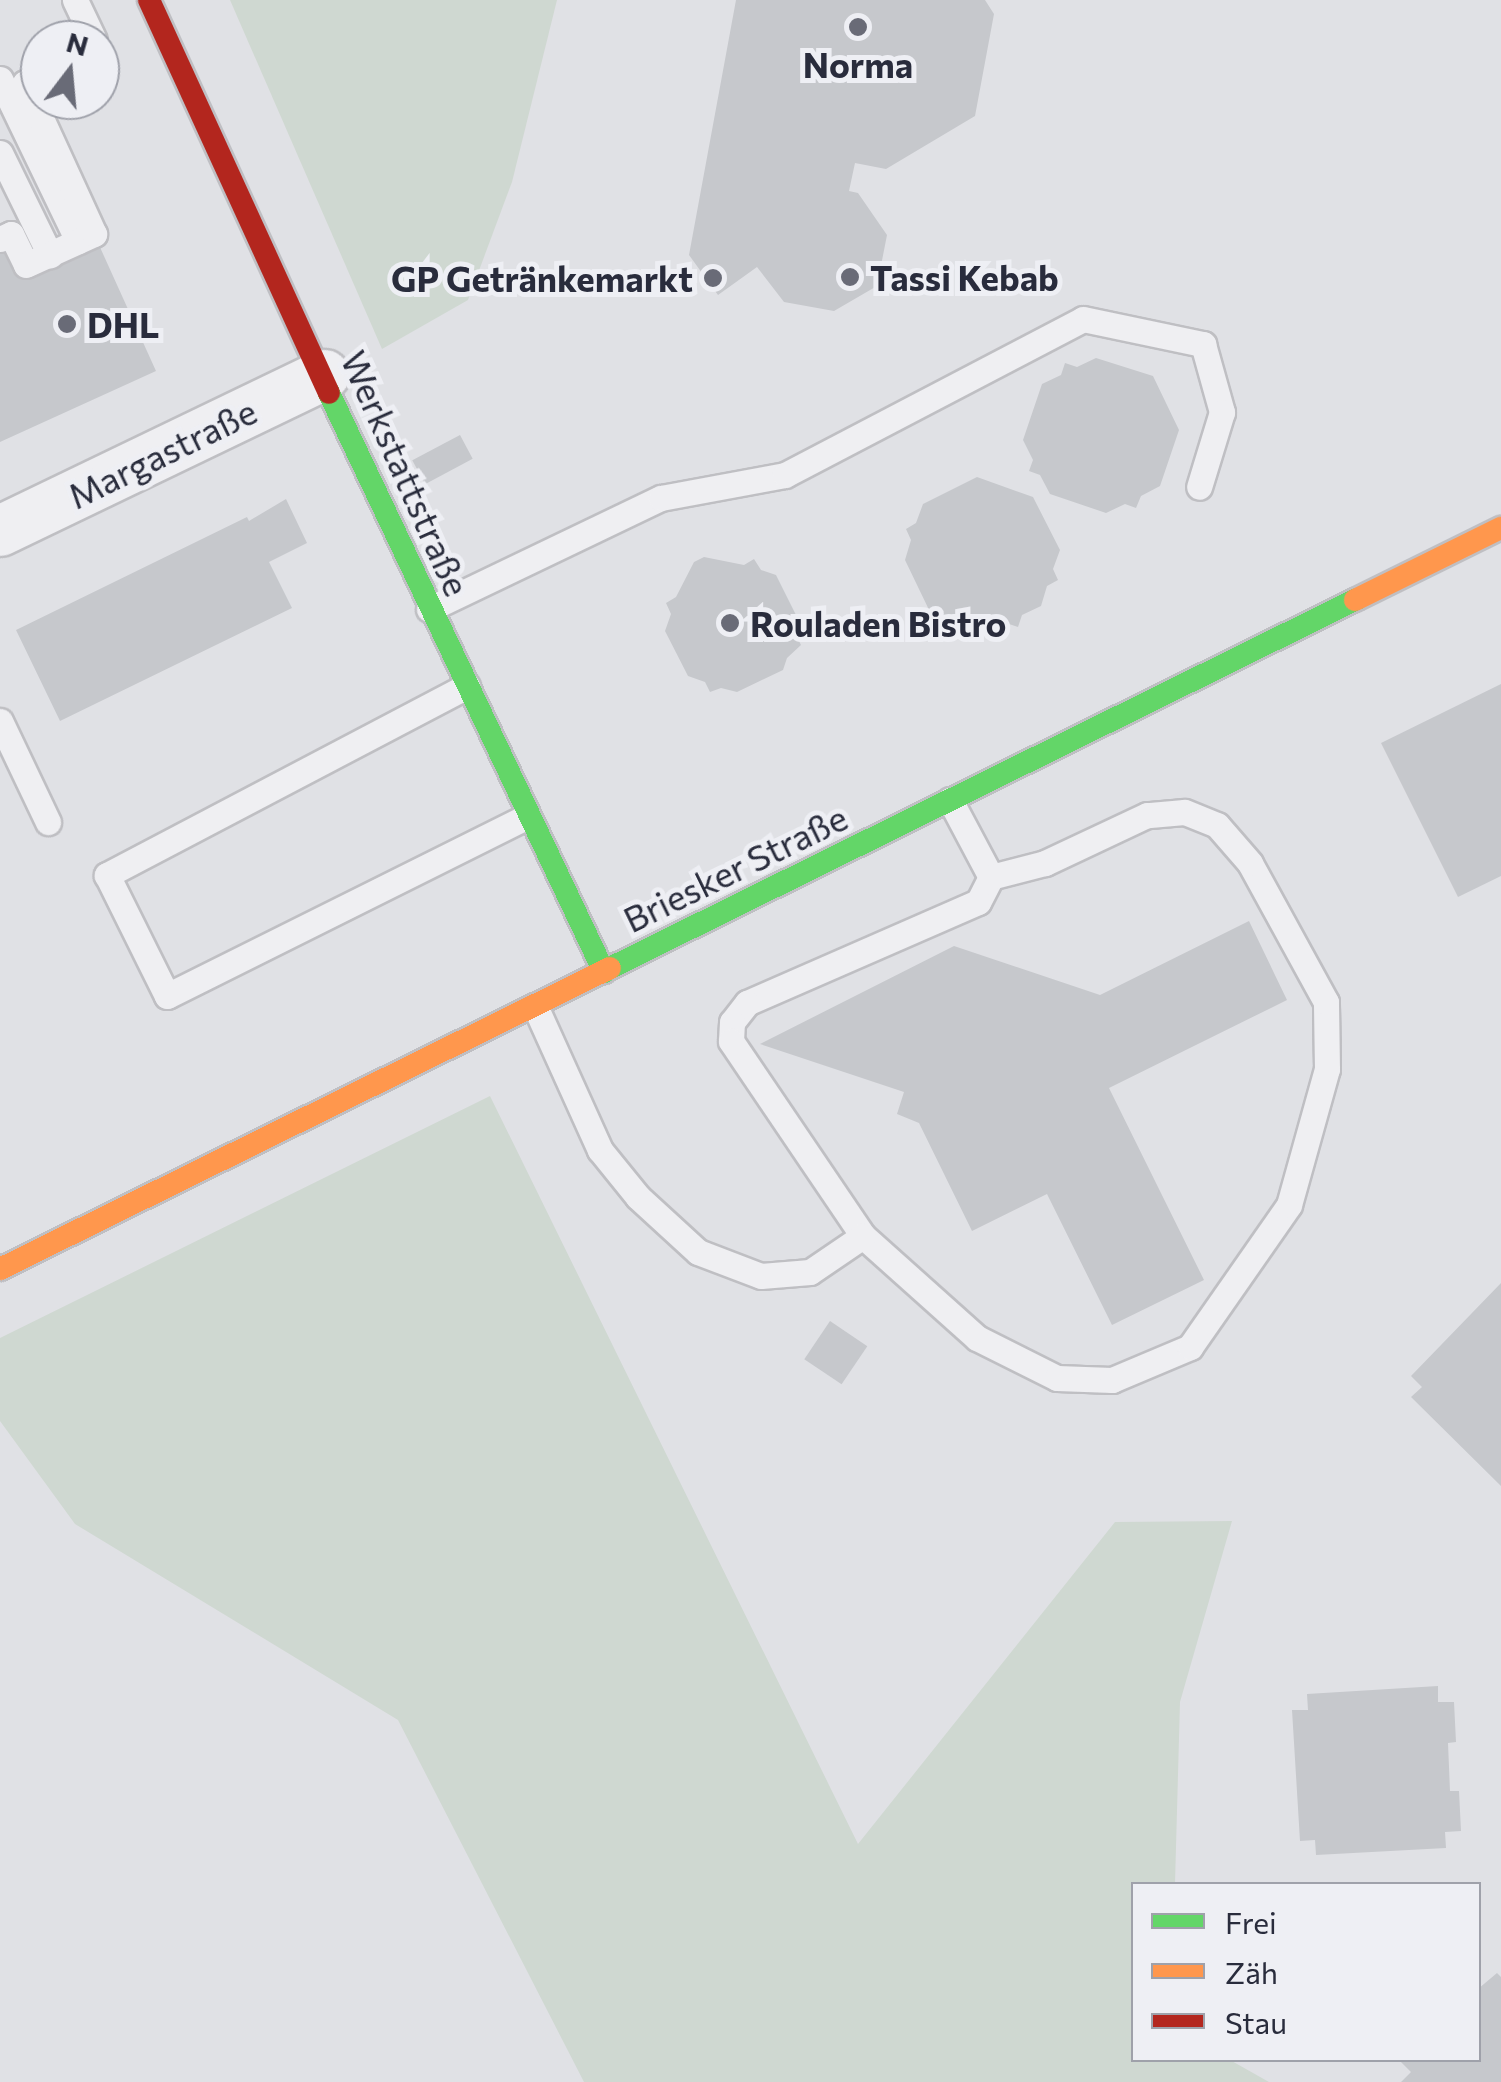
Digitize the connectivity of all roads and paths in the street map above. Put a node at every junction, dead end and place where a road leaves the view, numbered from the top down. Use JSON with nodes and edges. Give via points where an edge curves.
{"nodes":[{"id":1,"x":149,"y":0,"type":"edge"},
{"id":2,"x":0,"y":79,"type":"edge"},
{"id":3,"x":42,"y":120,"type":"edge"},
{"id":4,"x":0,"y":153,"type":"edge"},
{"id":5,"x":0,"y":239,"type":"edge"},
{"id":6,"x":79,"y":242,"type":"junction"},
{"id":7,"x":50,"y":255,"type":"junction"},
{"id":8,"x":324,"y":375,"type":"junction"},
{"id":9,"x":1199,"y":487,"type":"dead end"},
{"id":10,"x":1501,"y":528,"type":"edge"},
{"id":11,"x":0,"y":530,"type":"edge"},
{"id":12,"x":430,"y":609,"type":"junction"},
{"id":13,"x":467,"y":686,"type":"junction"},
{"id":14,"x":0,"y":721,"type":"edge"},
{"id":15,"x":950,"y":800,"type":"junction"},
{"id":16,"x":528,"y":816,"type":"junction"},
{"id":17,"x":48,"y":822,"type":"dead end"},
{"id":18,"x":991,"y":877,"type":"junction"},
{"id":19,"x":604,"y":972,"type":"junction"},
{"id":20,"x":535,"y":1006,"type":"junction"},
{"id":21,"x":863,"y":1236,"type":"junction"},
{"id":22,"x":0,"y":1269,"type":"edge"}],
"edges":[{"from":1,"to":8,"type":"main road","name":"Werkstattstraße"},
{"from":2,"to":6,"type":"lane"},
{"from":3,"to":6,"type":"lane","via":[[94,234]]},
{"from":4,"to":7,"type":"lane"},
{"from":5,"to":7,"type":"lane","via":[[11,234],[26,265]]},
{"from":6,"to":7,"type":"lane"},
{"from":8,"to":11,"type":"street","name":"Margastraße"},
{"from":8,"to":12,"type":"main road","name":"Werkstattstraße"},
{"from":9,"to":12,"type":"lane","via":[[1222,412],[1204,344],[1083,319],[785,475],[661,498]]},
{"from":10,"to":15,"type":"main road","name":"Briesker Straße"},
{"from":12,"to":13,"type":"main road","name":"Werkstattstraße"},
{"from":13,"to":16,"type":"main road","name":"Werkstattstraße"},
{"from":13,"to":16,"type":"lane","via":[[107,875],[167,996]]},
{"from":14,"to":17,"type":"lane"},
{"from":15,"to":18,"type":"lane"},
{"from":15,"to":19,"type":"main road","name":"Briesker Straße"},
{"from":16,"to":19,"type":"main road","name":"Werkstattstraße"},
{"from":18,"to":21,"type":"lane","via":[[978,902],[747,1003],[732,1022],[731,1042]]},
{"from":18,"to":21,"type":"lane","via":[[1045,863],[1147,815],[1184,812],[1217,825],[1250,863],[1326,1002],[1328,1070],[1289,1206],[1190,1348],[1112,1380],[1057,1378],[977,1338]]},
{"from":19,"to":20,"type":"main road","name":"Briesker Straße"},
{"from":20,"to":21,"type":"lane","via":[[600,1150],[638,1197],[698,1252],[761,1276],[810,1272]]},
{"from":20,"to":22,"type":"main road","name":"Briesker Straße"}]}
